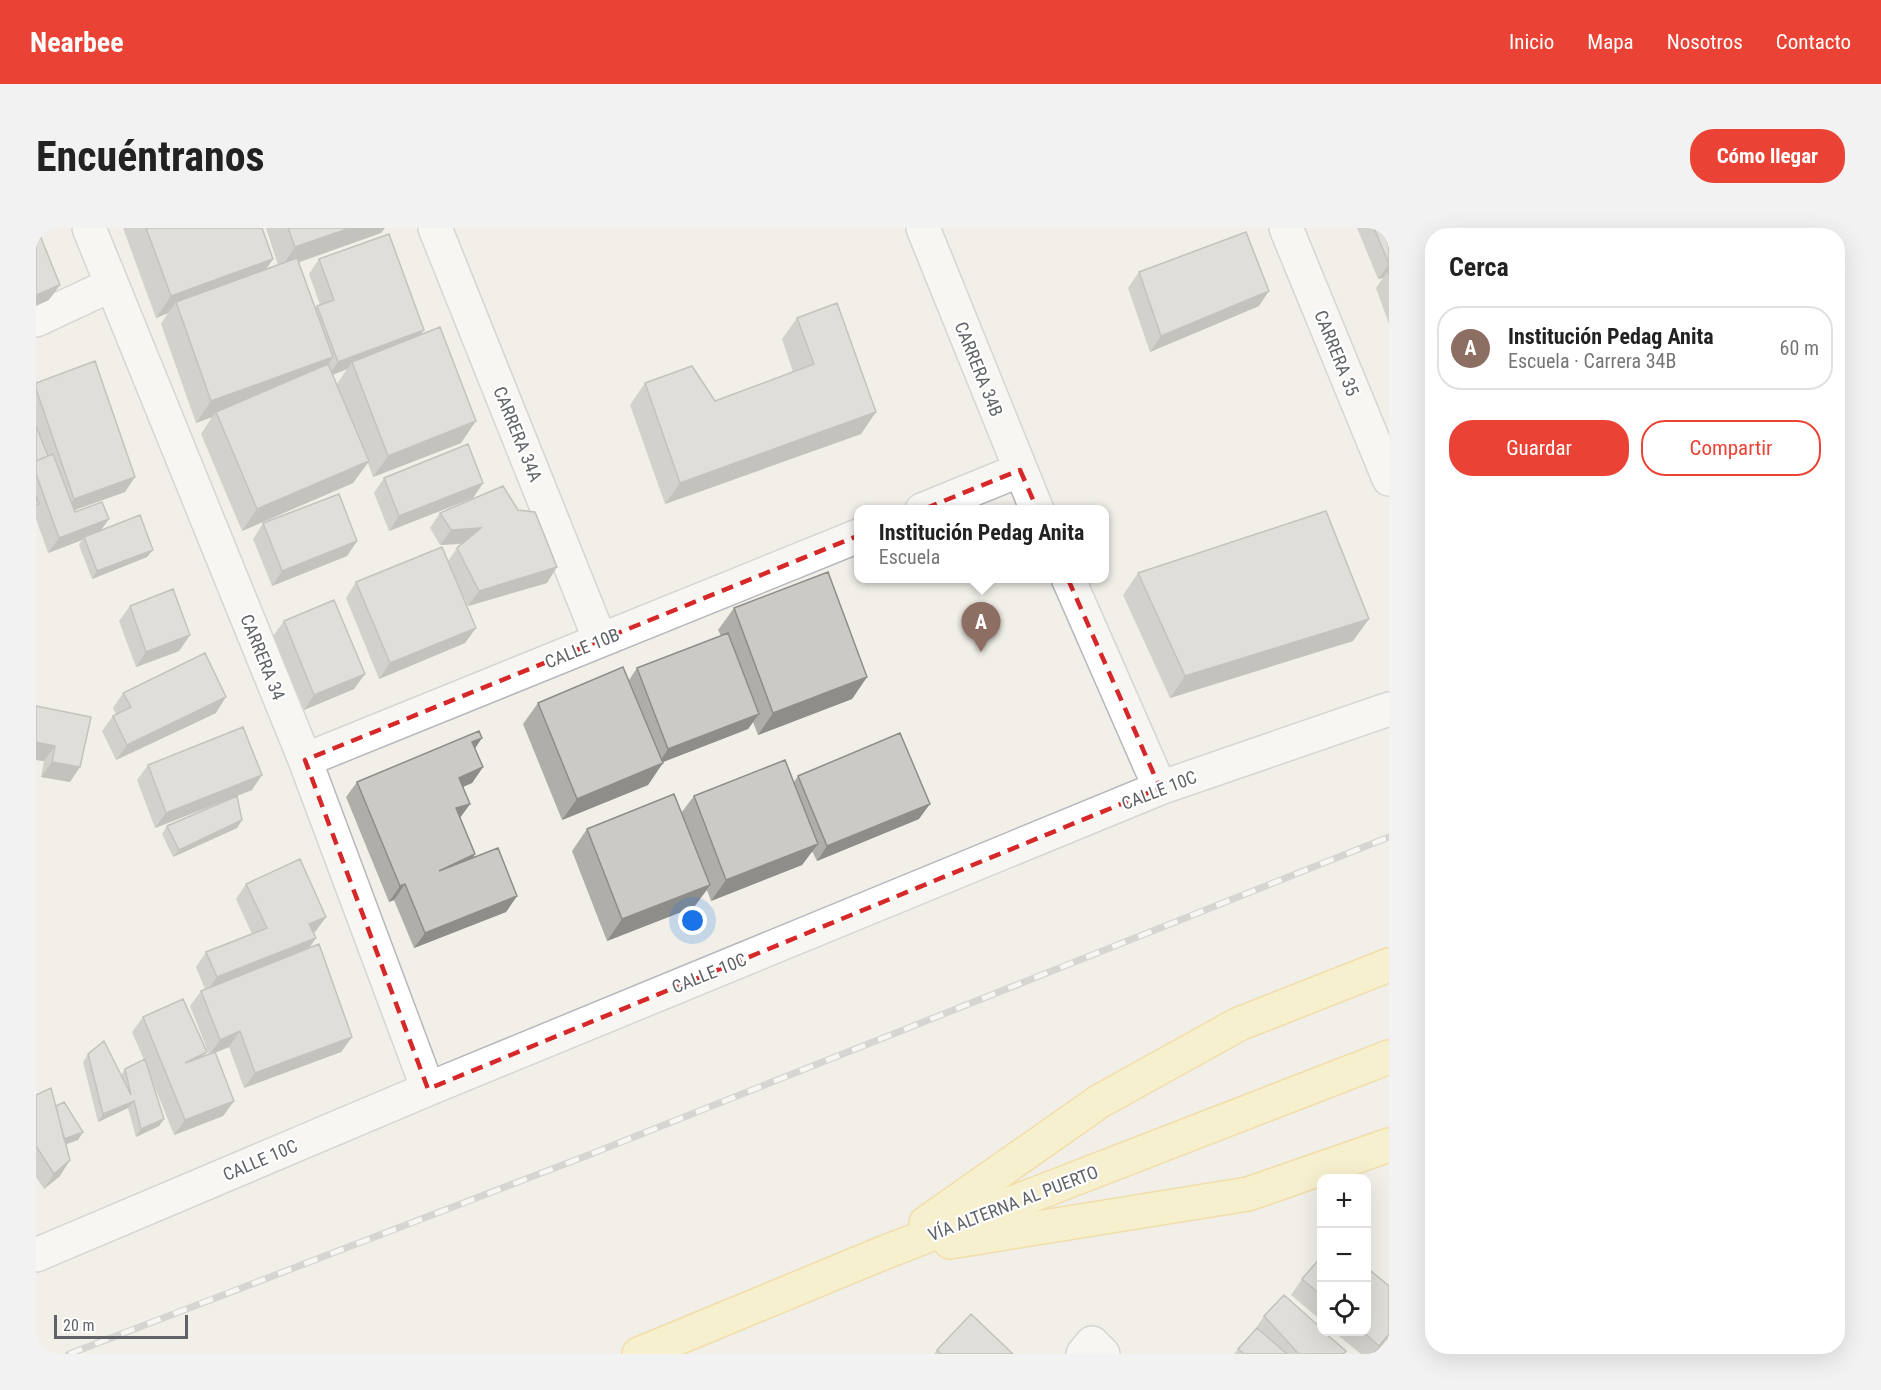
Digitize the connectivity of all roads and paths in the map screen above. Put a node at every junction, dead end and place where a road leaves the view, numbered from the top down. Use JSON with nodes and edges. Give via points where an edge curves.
{"nodes":[{"id":1,"x":89,"y":228,"type":"edge"},
{"id":2,"x":435,"y":228,"type":"edge"},
{"id":3,"x":923,"y":228,"type":"edge"},
{"id":4,"x":1286,"y":228,"type":"edge"},
{"id":5,"x":111,"y":285,"type":"junction"},
{"id":6,"x":36,"y":320,"type":"edge"},
{"id":7,"x":1020,"y":470,"type":"junction"},
{"id":8,"x":1389,"y":479,"type":"edge"},
{"id":9,"x":934,"y":505,"type":"edge"},
{"id":10,"x":1035,"y":505,"type":"edge"},
{"id":11,"x":854,"y":538,"type":"edge"},
{"id":12,"x":1070,"y":583,"type":"edge"},
{"id":13,"x":600,"y":640,"type":"junction"},
{"id":14,"x":1389,"y":709,"type":"edge"},
{"id":15,"x":305,"y":760,"type":"junction"},
{"id":16,"x":1160,"y":788,"type":"junction"},
{"id":17,"x":1389,"y":965,"type":"edge"},
{"id":18,"x":1389,"y":1057,"type":"edge"},
{"id":19,"x":428,"y":1089,"type":"junction"},
{"id":20,"x":1389,"y":1145,"type":"edge"},
{"id":21,"x":883,"y":1253,"type":"junction"},
{"id":22,"x":36,"y":1255,"type":"edge"},
{"id":23,"x":639,"y":1354,"type":"edge"}],
"edges":[{"from":1,"to":5,"type":"street","name":"CARRERA 34"},
{"from":2,"to":13,"type":"street","name":"CARRERA 34A"},
{"from":3,"to":7,"type":"street","name":"CARRERA 34B"},
{"from":4,"to":8,"type":"street","name":"CARRERA 35"},
{"from":5,"to":6,"type":"street"},
{"from":5,"to":15,"type":"street","name":"CARRERA 34"},
{"from":7,"to":9,"type":"street"},
{"from":7,"to":10,"type":"street","name":"CARRERA 34B"},
{"from":11,"to":13,"type":"street","name":"CALLE 10B"},
{"from":12,"to":16,"type":"street"},
{"from":13,"to":15,"type":"street","name":"CALLE 10B"},
{"from":14,"to":16,"type":"street","name":"CALLE 10C"},
{"from":15,"to":19,"type":"street","name":"CARRERA 34"},
{"from":16,"to":19,"type":"street","name":"CALLE 10C"},
{"from":17,"to":21,"type":"main road","via":[[1239,1024],[1100,1101]]},
{"from":18,"to":21,"type":"main road","name":"VÍA ALTERNA AL PUERTO"},
{"from":19,"to":22,"type":"street","name":"CALLE 10C"},
{"from":20,"to":21,"type":"main road","via":[[1248,1194]]},
{"from":21,"to":23,"type":"main road","name":"VÍA ALTERNA AL PUERTO"}]}
